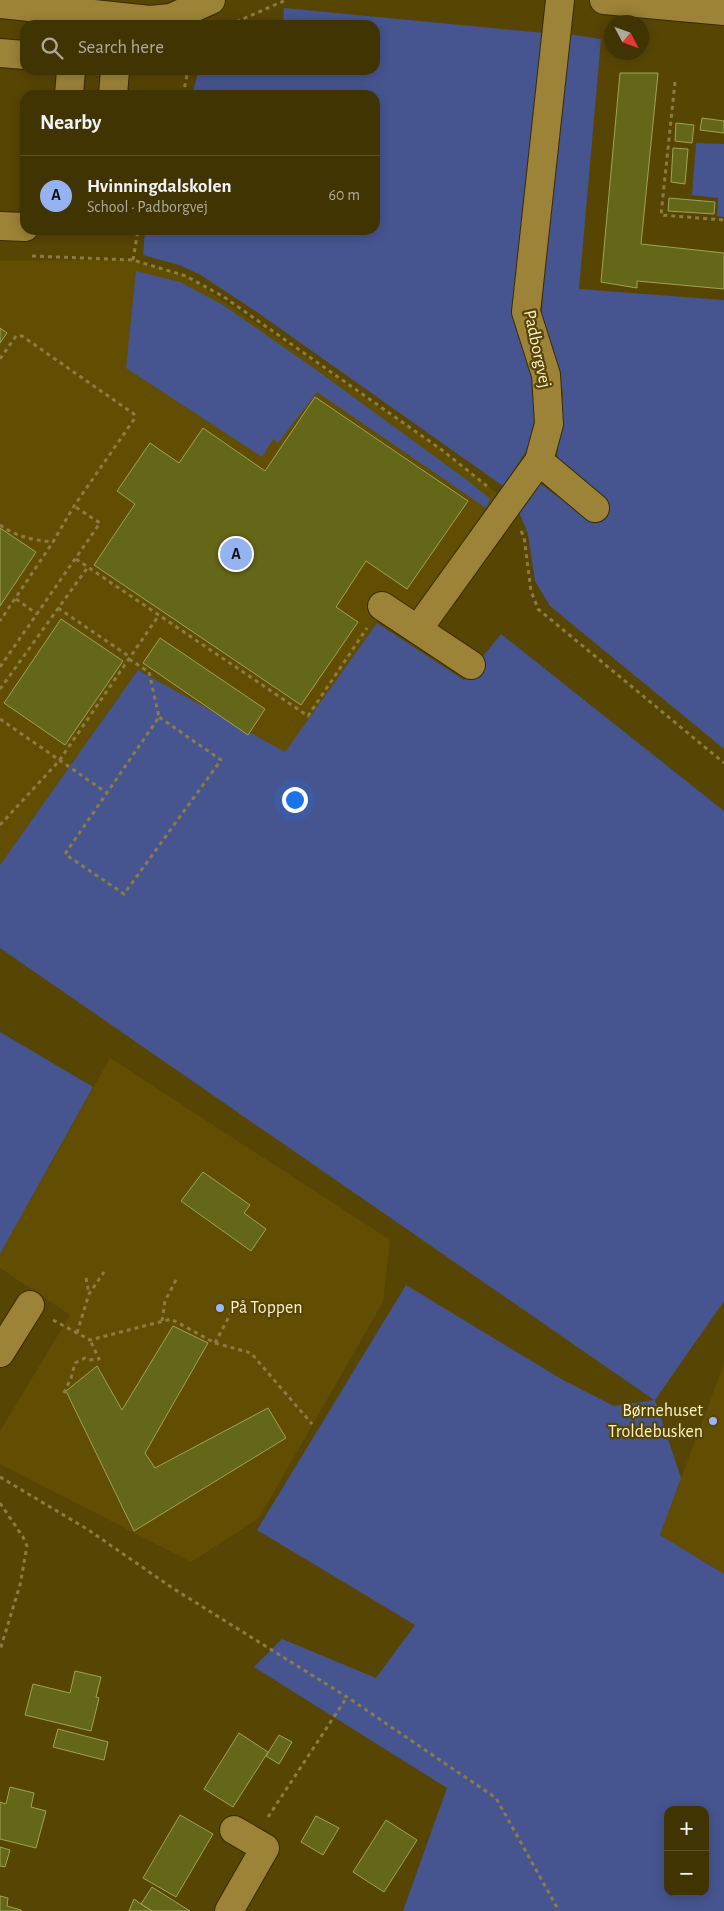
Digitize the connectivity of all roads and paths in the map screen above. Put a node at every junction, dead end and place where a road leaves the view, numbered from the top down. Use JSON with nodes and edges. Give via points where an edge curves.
{"nodes":[{"id":1,"x":211,"y":0,"type":"edge"},
{"id":2,"x":286,"y":0,"type":"edge"},
{"id":3,"x":560,"y":0,"type":"edge"},
{"id":4,"x":604,"y":0,"type":"edge"},
{"id":5,"x":0,"y":4,"type":"edge"},
{"id":6,"x":724,"y":11,"type":"edge"},
{"id":7,"x":111,"y":20,"type":"edge"},
{"id":8,"x":150,"y":20,"type":"edge"},
{"id":9,"x":240,"y":20,"type":"edge"},
{"id":10,"x":0,"y":53,"type":"edge"},
{"id":11,"x":20,"y":55,"type":"edge"},
{"id":12,"x":71,"y":75,"type":"edge"},
{"id":13,"x":115,"y":75,"type":"edge"},
{"id":14,"x":187,"y":75,"type":"edge"},
{"id":15,"x":675,"y":82,"type":"dead end"},
{"id":16,"x":69,"y":90,"type":"edge"},
{"id":17,"x":113,"y":90,"type":"edge"},
{"id":18,"x":184,"y":90,"type":"edge"},
{"id":19,"x":724,"y":220,"type":"edge"},
{"id":20,"x":0,"y":226,"type":"edge"},
{"id":21,"x":20,"y":227,"type":"edge"},
{"id":22,"x":137,"y":235,"type":"edge"},
{"id":23,"x":29,"y":256,"type":"dead end"},
{"id":24,"x":133,"y":260,"type":"junction"},
{"id":25,"x":0,"y":359,"type":"edge"},
{"id":26,"x":539,"y":461,"type":"junction"},
{"id":27,"x":508,"y":502,"type":"junction"},
{"id":28,"x":74,"y":506,"type":"junction"},
{"id":29,"x":595,"y":508,"type":"dead end"},
{"id":30,"x":0,"y":525,"type":"edge"},
{"id":31,"x":53,"y":542,"type":"junction"},
{"id":32,"x":76,"y":559,"type":"junction"},
{"id":33,"x":88,"y":567,"type":"junction"},
{"id":34,"x":16,"y":599,"type":"junction"},
{"id":35,"x":382,"y":606,"type":"joint"},
{"id":36,"x":58,"y":608,"type":"junction"},
{"id":37,"x":37,"y":614,"type":"junction"},
{"id":38,"x":159,"y":615,"type":"junction"},
{"id":39,"x":0,"y":621,"type":"edge"},
{"id":40,"x":418,"y":629,"type":"junction"},
{"id":41,"x":130,"y":658,"type":"junction"},
{"id":42,"x":471,"y":665,"type":"dead end"},
{"id":43,"x":0,"y":667,"type":"edge"},
{"id":44,"x":0,"y":689,"type":"edge"},
{"id":45,"x":159,"y":717,"type":"junction"},
{"id":46,"x":0,"y":719,"type":"edge"},
{"id":47,"x":59,"y":761,"type":"junction"},
{"id":48,"x":724,"y":764,"type":"edge"},
{"id":49,"x":107,"y":793,"type":"junction"},
{"id":50,"x":0,"y":825,"type":"edge"},
{"id":51,"x":104,"y":1272,"type":"dead end"},
{"id":52,"x":86,"y":1278,"type":"dead end"},
{"id":53,"x":177,"y":1278,"type":"dead end"},
{"id":54,"x":89,"y":1294,"type":"junction"},
{"id":55,"x":30,"y":1305,"type":"joint"},
{"id":56,"x":232,"y":1311,"type":"dead end"},
{"id":57,"x":162,"y":1321,"type":"junction"},
{"id":58,"x":77,"y":1333,"type":"junction"},
{"id":59,"x":90,"y":1340,"type":"junction"},
{"id":60,"x":215,"y":1343,"type":"junction"},
{"id":61,"x":0,"y":1353,"type":"edge"},
{"id":62,"x":64,"y":1393,"type":"dead end"},
{"id":63,"x":312,"y":1424,"type":"dead end"},
{"id":64,"x":0,"y":1476,"type":"edge"},
{"id":65,"x":0,"y":1503,"type":"edge"},
{"id":66,"x":0,"y":1650,"type":"edge"},
{"id":67,"x":347,"y":1697,"type":"junction"},
{"id":68,"x":243,"y":1836,"type":"joint"},
{"id":69,"x":229,"y":1911,"type":"edge"},
{"id":70,"x":559,"y":1911,"type":"edge"}],
"edges":[{"from":1,"to":8,"type":"street","via":[[171,18]]},
{"from":2,"to":9,"type":"path"},
{"from":3,"to":26,"type":"street","name":"Padborgvej","via":[[526,312],[546,375],[549,424]]},
{"from":4,"to":6,"type":"street"},
{"from":5,"to":7,"type":"street"},
{"from":10,"to":11,"type":"street"},
{"from":12,"to":16,"type":"street"},
{"from":13,"to":17,"type":"street"},
{"from":14,"to":18,"type":"path"},
{"from":15,"to":19,"type":"path","via":[[661,214]]},
{"from":20,"to":21,"type":"street"},
{"from":22,"to":24,"type":"path"},
{"from":23,"to":24,"type":"path"},
{"from":24,"to":27,"type":"path","via":[[186,276],[224,297],[442,450]]},
{"from":25,"to":28,"type":"path","via":[[16,336],[22,336],[134,414],[135,418]]},
{"from":26,"to":27,"type":"street","name":"Padborgvej"},
{"from":26,"to":29,"type":"street"},
{"from":27,"to":40,"type":"street","name":"Padborgvej"},
{"from":27,"to":48,"type":"path","via":[[524,537],[531,591],[538,609]]},
{"from":28,"to":31,"type":"path"},
{"from":28,"to":32,"type":"path","via":[[100,524]]},
{"from":30,"to":31,"type":"path","via":[[29,539]]},
{"from":31,"to":34,"type":"path"},
{"from":32,"to":33,"type":"path"},
{"from":32,"to":37,"type":"path"},
{"from":33,"to":36,"type":"path"},
{"from":33,"to":38,"type":"path"},
{"from":34,"to":37,"type":"path"},
{"from":34,"to":39,"type":"path"},
{"from":35,"to":38,"type":"path","via":[[308,716]]},
{"from":35,"to":40,"type":"street"},
{"from":36,"to":41,"type":"path"},
{"from":36,"to":44,"type":"path"},
{"from":37,"to":43,"type":"path"},
{"from":38,"to":41,"type":"path"},
{"from":40,"to":42,"type":"street"},
{"from":41,"to":45,"type":"path","via":[[149,672]]},
{"from":41,"to":47,"type":"path"},
{"from":45,"to":49,"type":"path"},
{"from":45,"to":49,"type":"path","via":[[221,760],[124,894],[65,854]]},
{"from":46,"to":47,"type":"path"},
{"from":47,"to":49,"type":"path"},
{"from":47,"to":50,"type":"path"},
{"from":51,"to":54,"type":"path"},
{"from":52,"to":54,"type":"path"},
{"from":53,"to":57,"type":"path","via":[[165,1301]]},
{"from":54,"to":58,"type":"path"},
{"from":55,"to":58,"type":"path"},
{"from":55,"to":61,"type":"street"},
{"from":56,"to":60,"type":"path"},
{"from":57,"to":59,"type":"path"},
{"from":57,"to":60,"type":"path","via":[[171,1319]]},
{"from":58,"to":59,"type":"path"},
{"from":59,"to":62,"type":"path","via":[[99,1359],[85,1358],[75,1363]]},
{"from":60,"to":63,"type":"path","via":[[251,1353]]},
{"from":64,"to":67,"type":"path","via":[[88,1529],[174,1589]]},
{"from":65,"to":66,"type":"path","via":[[26,1546],[20,1585]]},
{"from":67,"to":68,"type":"path"},
{"from":67,"to":70,"type":"path","via":[[496,1798]]},
{"from":68,"to":69,"type":"street","via":[[265,1848]]}]}
